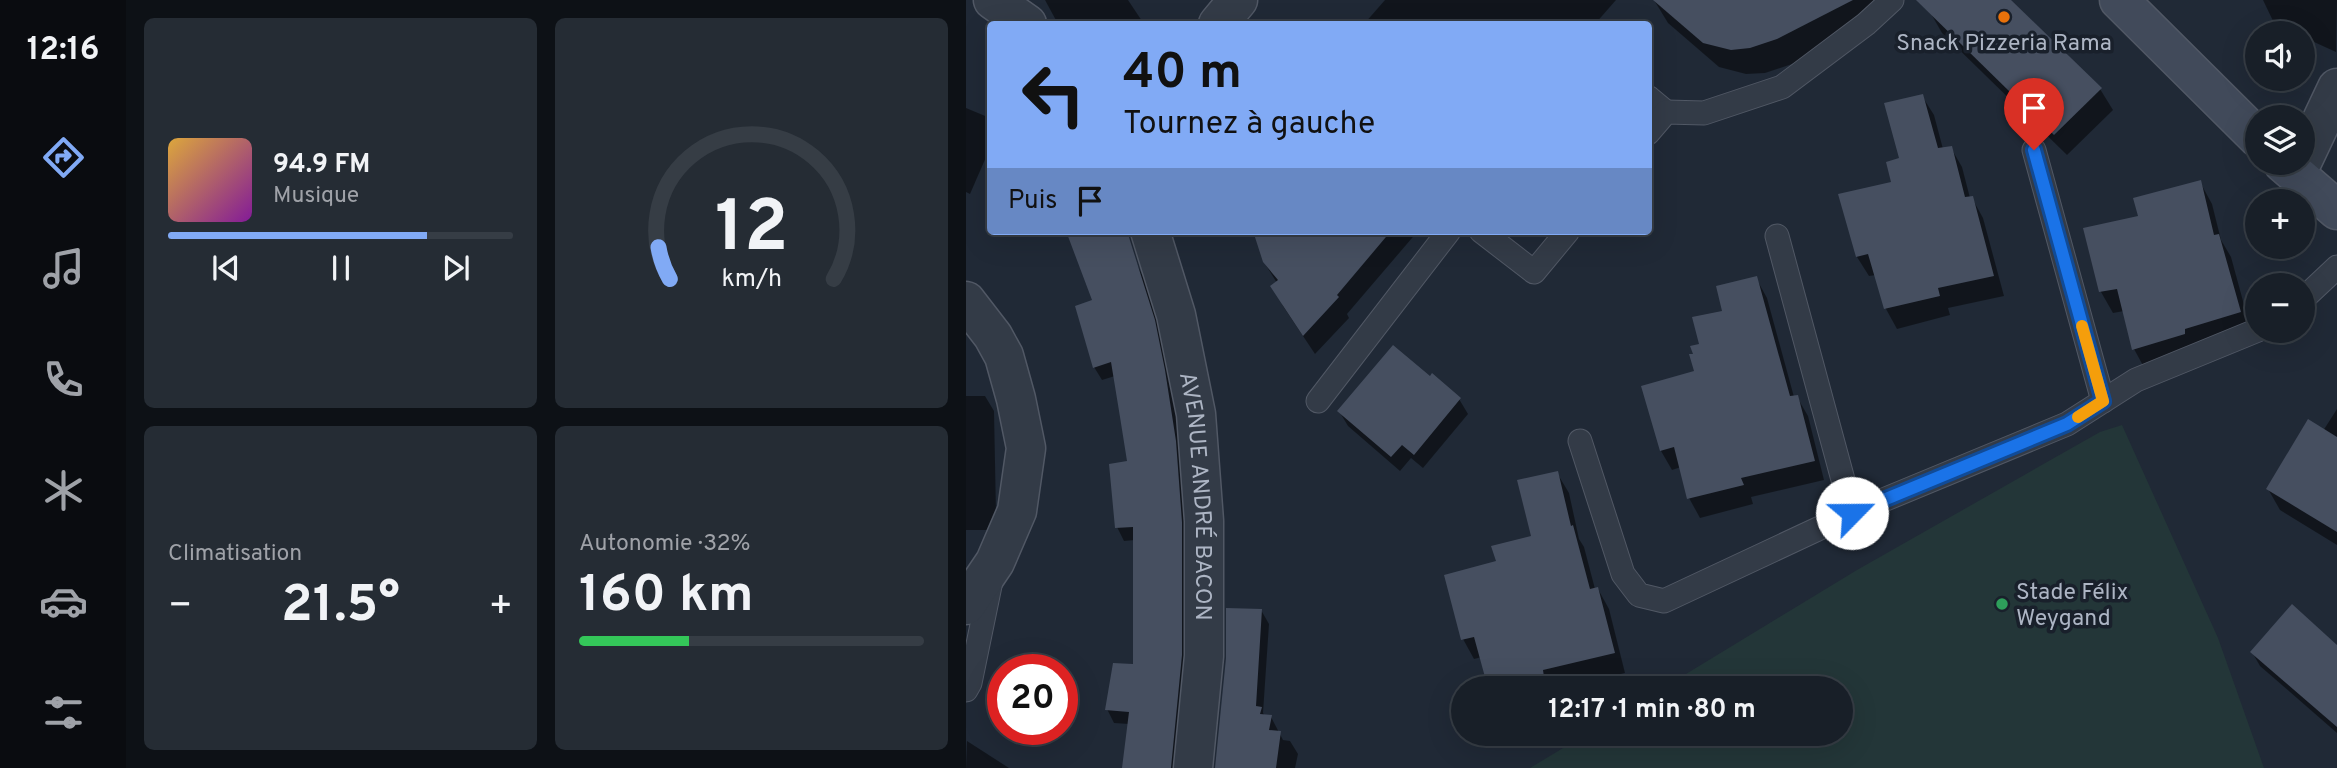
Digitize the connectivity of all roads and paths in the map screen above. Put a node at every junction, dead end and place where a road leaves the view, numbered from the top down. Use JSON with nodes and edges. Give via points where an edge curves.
{"nodes":[{"id":1,"x":993,"y":0,"type":"edge"},
{"id":2,"x":1238,"y":0,"type":"edge"},
{"id":3,"x":1892,"y":0,"type":"edge"},
{"id":4,"x":2126,"y":2,"type":"edge"},
{"id":5,"x":1023,"y":21,"type":"edge"},
{"id":6,"x":1220,"y":21,"type":"edge"},
{"id":7,"x":2337,"y":88,"type":"edge"},
{"id":8,"x":1652,"y":100,"type":"edge"},
{"id":9,"x":1666,"y":112,"type":"junction"},
{"id":10,"x":2245,"y":125,"type":"edge"},
{"id":11,"x":1652,"y":128,"type":"edge"},
{"id":12,"x":2315,"y":129,"type":"edge"},
{"id":13,"x":2034,"y":150,"type":"dead end"},
{"id":14,"x":2305,"y":175,"type":"edge"},
{"id":15,"x":2337,"y":210,"type":"edge"},
{"id":16,"x":1151,"y":235,"type":"edge"},
{"id":17,"x":1446,"y":235,"type":"edge"},
{"id":18,"x":1486,"y":235,"type":"edge"},
{"id":19,"x":1565,"y":235,"type":"edge"},
{"id":20,"x":1777,"y":236,"type":"dead end"},
{"id":21,"x":2337,"y":267,"type":"edge"},
{"id":22,"x":2315,"y":288,"type":"edge"},
{"id":23,"x":966,"y":301,"type":"edge"},
{"id":24,"x":2245,"y":335,"type":"edge"},
{"id":25,"x":1318,"y":401,"type":"dead end"},
{"id":26,"x":2103,"y":401,"type":"junction"},
{"id":27,"x":1580,"y":442,"type":"dead end"},
{"id":28,"x":1852,"y":513,"type":"junction"},
{"id":29,"x":995,"y":562,"type":"junction"},
{"id":30,"x":966,"y":605,"type":"edge"},
{"id":31,"x":966,"y":690,"type":"edge"},
{"id":32,"x":1193,"y":768,"type":"edge"}],
"edges":[{"from":1,"to":5,"type":"street"},
{"from":2,"to":6,"type":"street"},
{"from":3,"to":9,"type":"lane","via":[[1782,87],[1704,113]]},
{"from":4,"to":10,"type":"street"},
{"from":7,"to":12,"type":"street"},
{"from":8,"to":9,"type":"lane"},
{"from":9,"to":11,"type":"lane"},
{"from":13,"to":26,"type":"lane"},
{"from":14,"to":15,"type":"street"},
{"from":16,"to":32,"type":"street","name":"AVENUE ANDRÉ BACON","via":[[1176,315],[1196,414],[1204,521],[1204,656]]},
{"from":17,"to":25,"type":"lane"},
{"from":18,"to":19,"type":"lane","via":[[1534,272]]},
{"from":20,"to":28,"type":"lane"},
{"from":21,"to":22,"type":"lane"},
{"from":23,"to":29,"type":"street","via":[[1004,356],[1026,448],[1017,511]]},
{"from":24,"to":26,"type":"lane","via":[[2136,380]]},
{"from":26,"to":28,"type":"lane","via":[[2067,424]]},
{"from":27,"to":28,"type":"lane","via":[[1623,574],[1639,595],[1664,601]]},
{"from":29,"to":30,"type":"street"},
{"from":29,"to":31,"type":"lane"}]}
